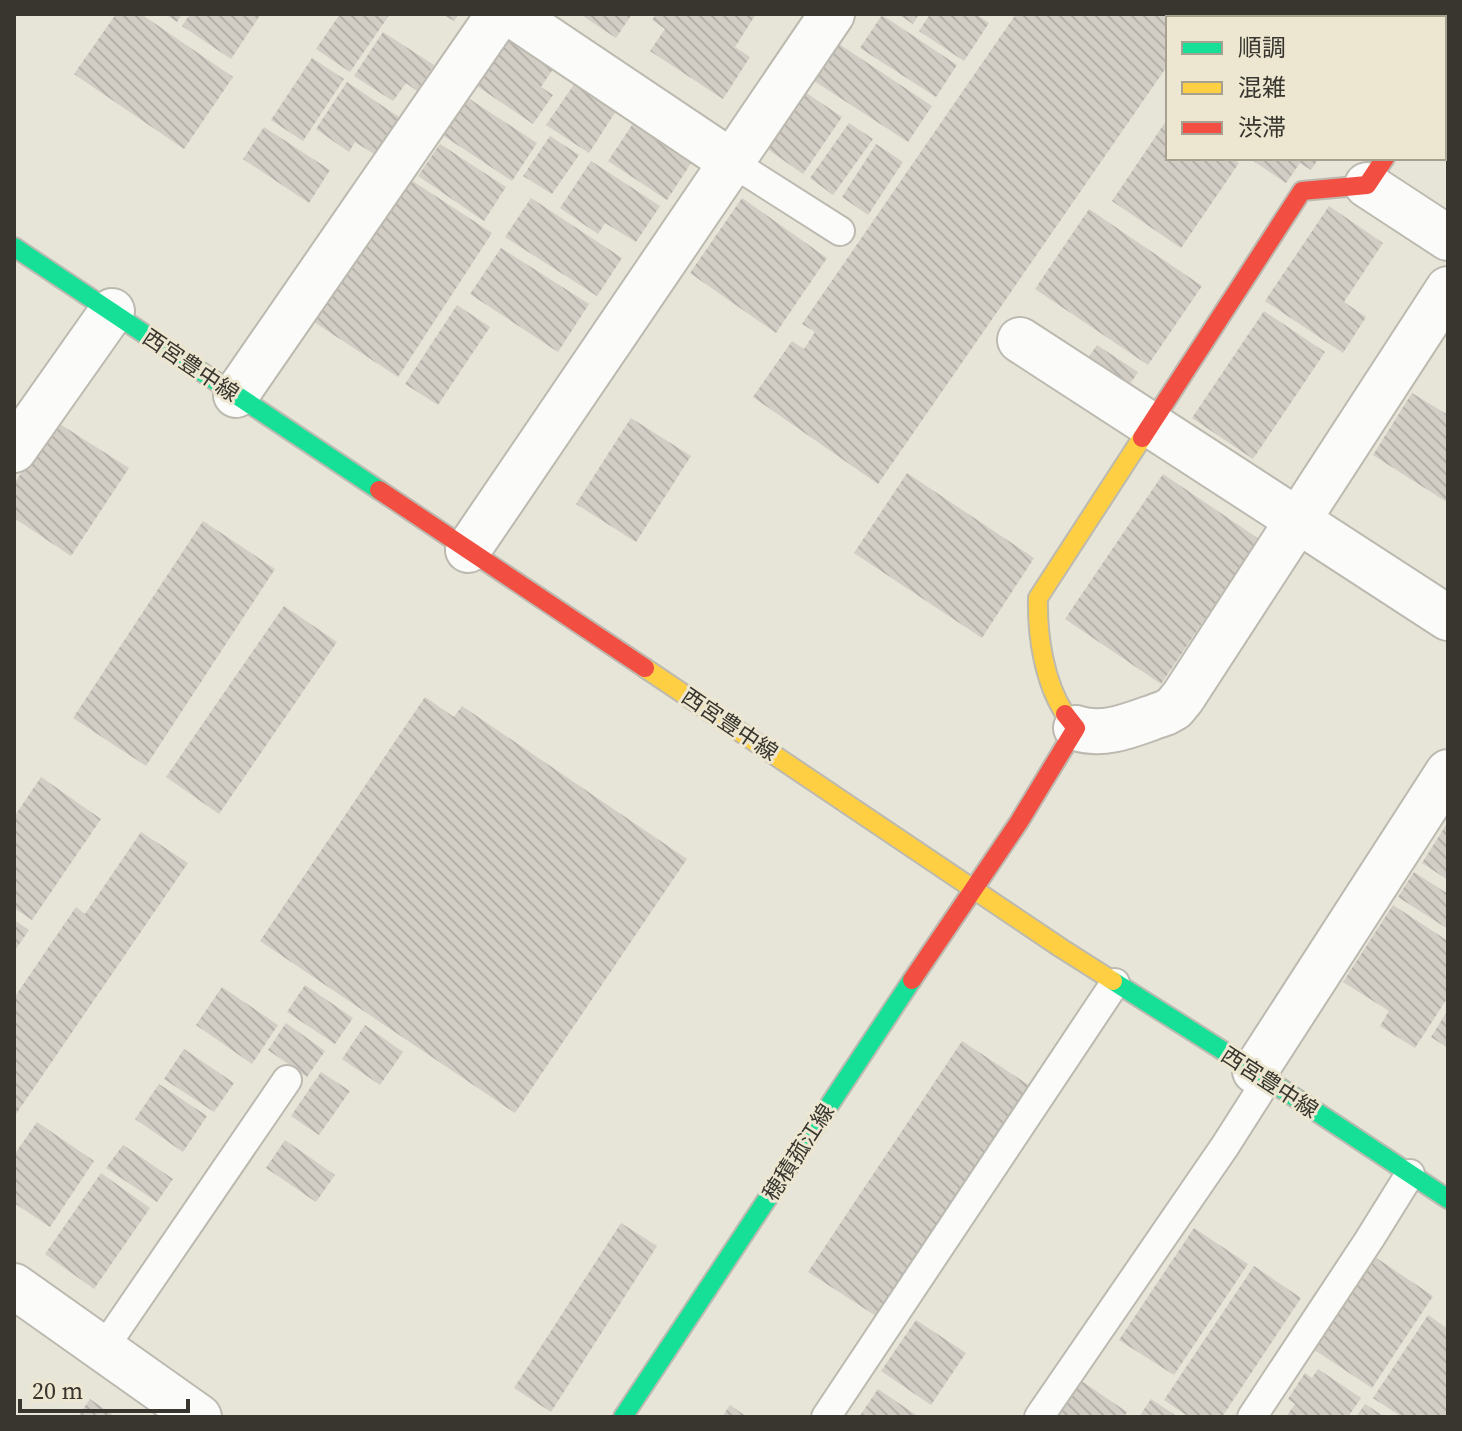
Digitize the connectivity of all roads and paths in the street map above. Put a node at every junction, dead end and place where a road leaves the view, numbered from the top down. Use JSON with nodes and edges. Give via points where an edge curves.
{"nodes":[{"id":1,"x":499,"y":14,"type":"edge"},
{"id":2,"x":511,"y":14,"type":"edge"},
{"id":3,"x":832,"y":14,"type":"edge"},
{"id":4,"x":730,"y":161,"type":"junction"},
{"id":5,"x":1376,"y":171,"type":"edge"},
{"id":6,"x":840,"y":231,"type":"dead end"},
{"id":7,"x":1448,"y":238,"type":"edge"},
{"id":8,"x":14,"y":247,"type":"edge"},
{"id":9,"x":1448,"y":289,"type":"edge"},
{"id":10,"x":112,"y":311,"type":"junction"},
{"id":11,"x":1020,"y":340,"type":"dead end"},
{"id":12,"x":236,"y":395,"type":"junction"},
{"id":13,"x":1151,"y":425,"type":"junction"},
{"id":14,"x":14,"y":450,"type":"edge"},
{"id":15,"x":1298,"y":520,"type":"junction"},
{"id":16,"x":468,"y":550,"type":"junction"},
{"id":17,"x":1448,"y":618,"type":"edge"},
{"id":18,"x":1076,"y":728,"type":"junction"},
{"id":19,"x":1448,"y":772,"type":"edge"},
{"id":20,"x":973,"y":888,"type":"junction"},
{"id":21,"x":1115,"y":983,"type":"junction"},
{"id":22,"x":1261,"y":1075,"type":"junction"},
{"id":23,"x":287,"y":1080,"type":"dead end"},
{"id":24,"x":1410,"y":1174,"type":"junction"},
{"id":25,"x":1448,"y":1199,"type":"edge"},
{"id":26,"x":14,"y":1286,"type":"edge"},
{"id":27,"x":103,"y":1349,"type":"junction"},
{"id":28,"x":199,"y":1417,"type":"edge"},
{"id":29,"x":623,"y":1417,"type":"edge"},
{"id":30,"x":826,"y":1417,"type":"edge"},
{"id":31,"x":1039,"y":1417,"type":"edge"},
{"id":32,"x":1252,"y":1417,"type":"edge"}],
"edges":[{"from":1,"to":12,"type":"street"},
{"from":2,"to":4,"type":"street"},
{"from":3,"to":4,"type":"street"},
{"from":4,"to":6,"type":"lane"},
{"from":4,"to":16,"type":"street"},
{"from":5,"to":7,"type":"street"},
{"from":5,"to":13,"type":"main road","via":[[1302,191]]},
{"from":8,"to":10,"type":"main road","name":"西宮豊中線"},
{"from":9,"to":15,"type":"street"},
{"from":10,"to":12,"type":"main road","name":"西宮豊中線"},
{"from":10,"to":14,"type":"street"},
{"from":11,"to":13,"type":"street"},
{"from":12,"to":16,"type":"main road","name":"西宮豊中線"},
{"from":13,"to":15,"type":"street"},
{"from":13,"to":18,"type":"main road","via":[[1038,598],[1037,619],[1052,689]]},
{"from":15,"to":17,"type":"street"},
{"from":15,"to":18,"type":"street","via":[[1174,708],[1102,732]]},
{"from":16,"to":20,"type":"main road","name":"西宮豊中線"},
{"from":18,"to":20,"type":"main road","name":"穂積菰江線"},
{"from":19,"to":22,"type":"street"},
{"from":20,"to":21,"type":"main road","name":"西宮豊中線"},
{"from":20,"to":29,"type":"main road","name":"穂積菰江線"},
{"from":21,"to":22,"type":"main road","name":"西宮豊中線"},
{"from":21,"to":30,"type":"lane"},
{"from":22,"to":24,"type":"main road","name":"西宮豊中線"},
{"from":22,"to":31,"type":"lane","via":[[1225,1146]]},
{"from":23,"to":27,"type":"lane"},
{"from":24,"to":25,"type":"main road","name":"西宮豊中線"},
{"from":24,"to":32,"type":"lane"},
{"from":26,"to":27,"type":"street"},
{"from":27,"to":28,"type":"street"}]}
